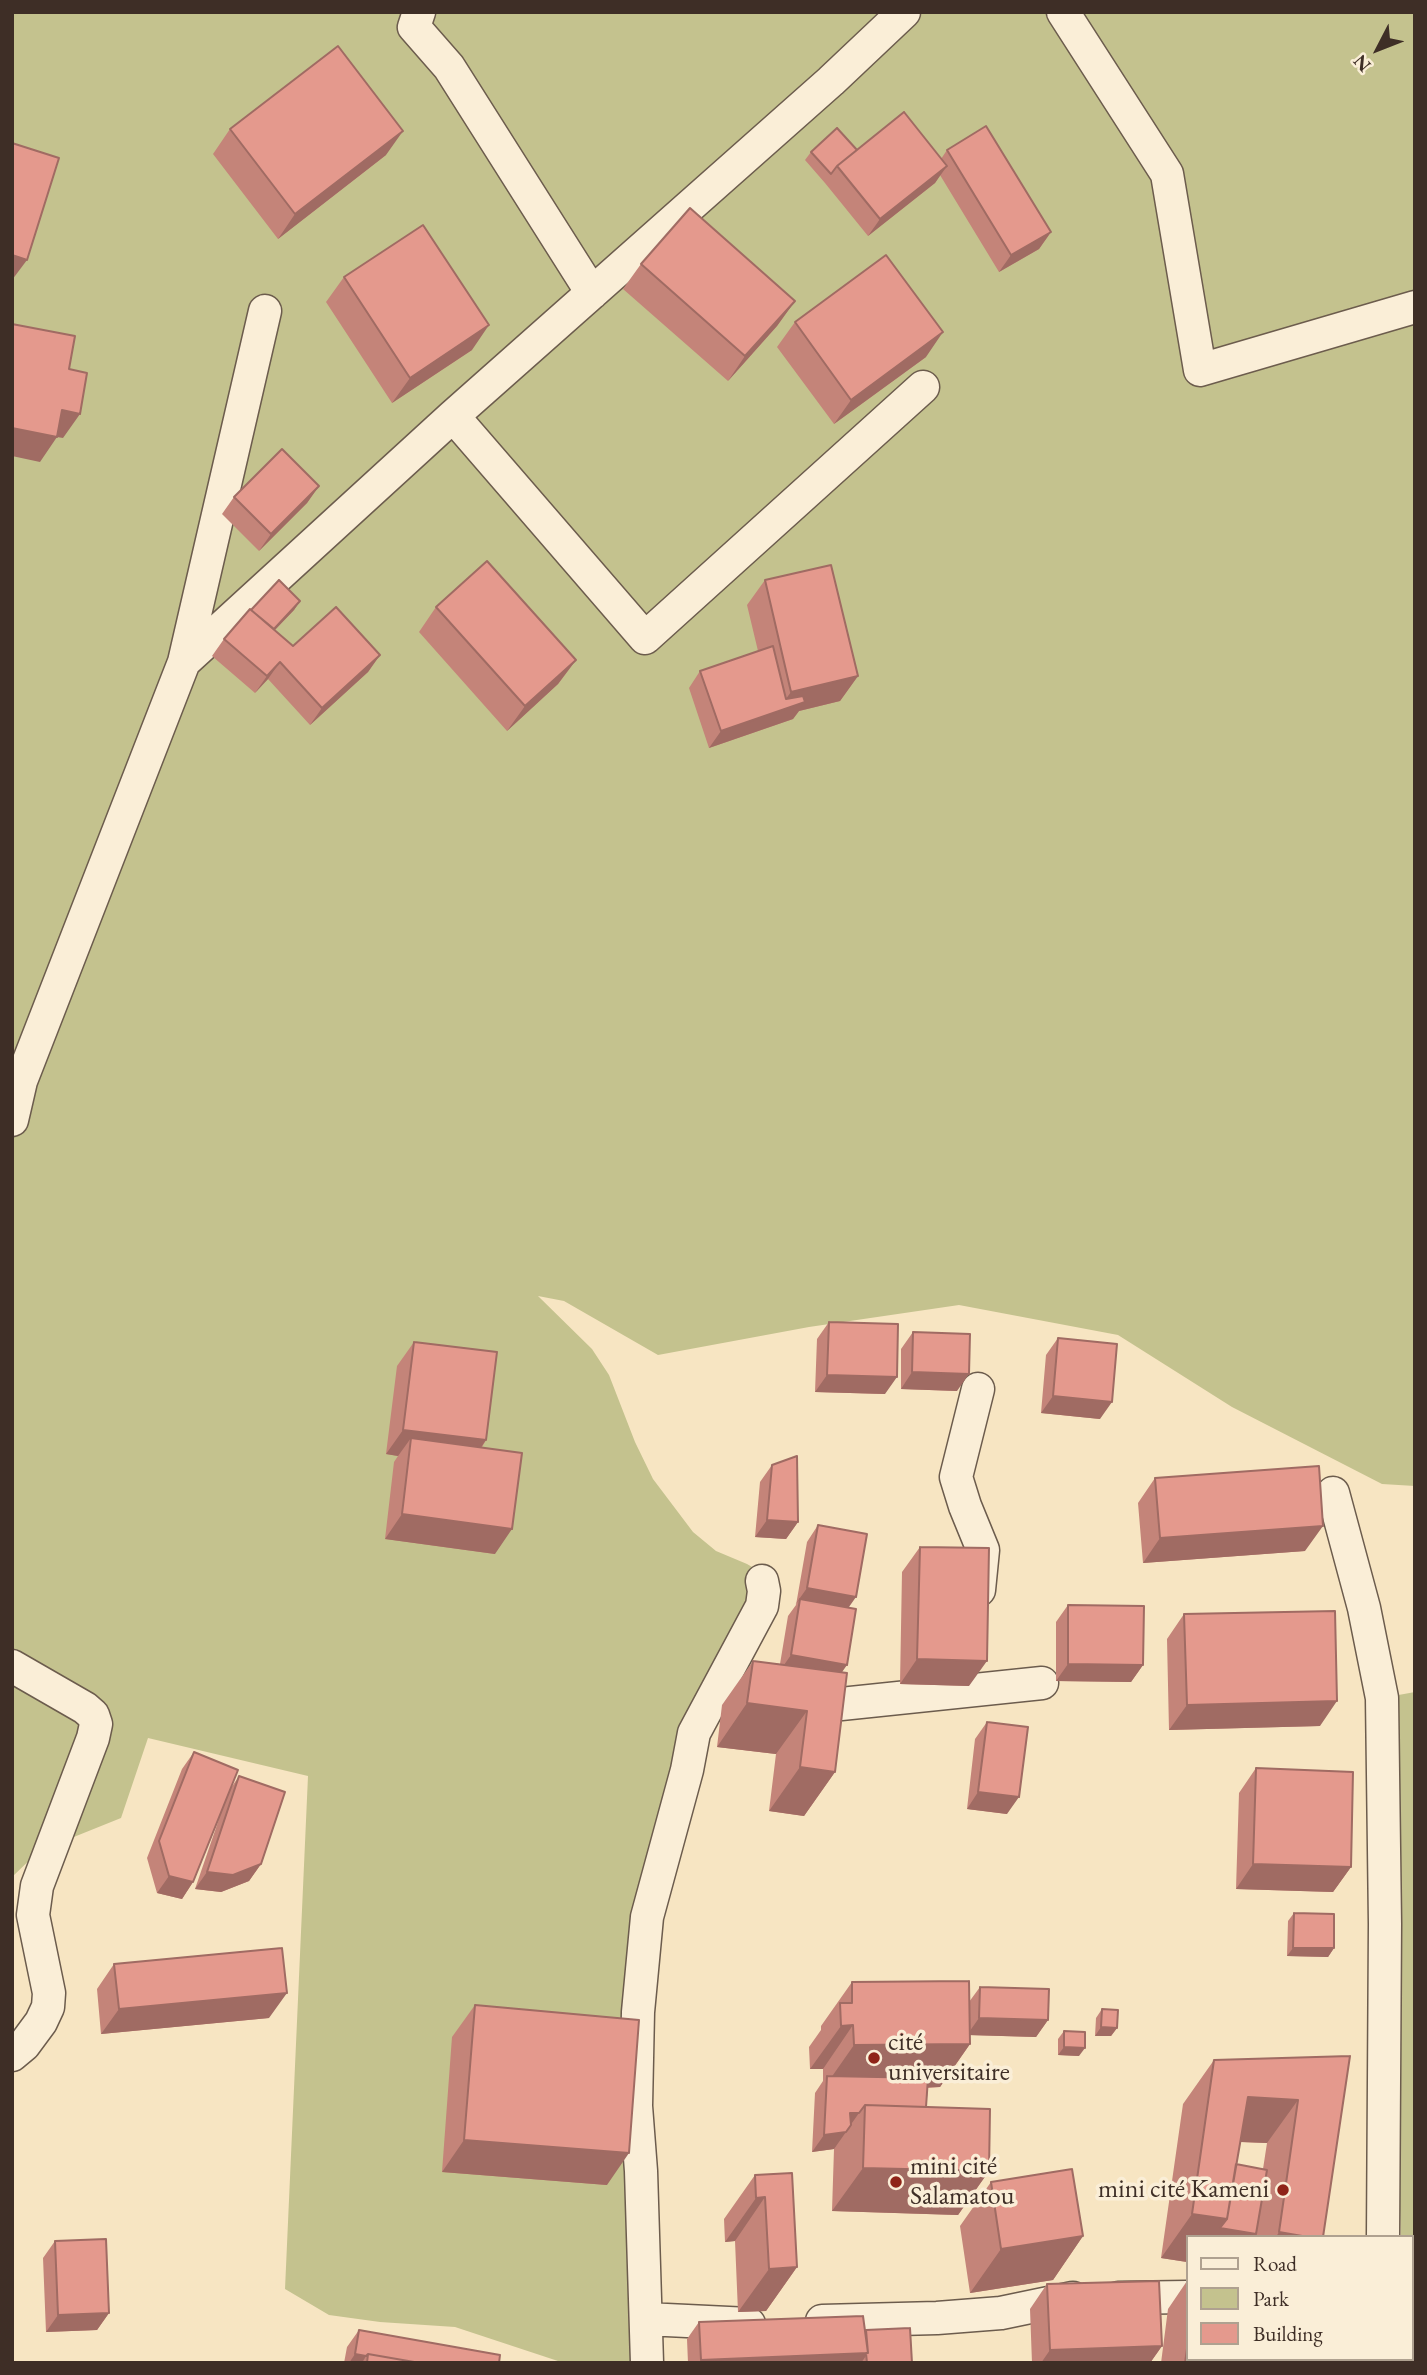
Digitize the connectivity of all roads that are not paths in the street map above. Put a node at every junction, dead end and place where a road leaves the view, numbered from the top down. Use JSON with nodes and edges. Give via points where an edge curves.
{"nodes":[{"id":1,"x":419,"y":12,"type":"edge"},
{"id":2,"x":904,"y":12,"type":"edge"},
{"id":3,"x":1063,"y":12,"type":"edge"},
{"id":4,"x":592,"y":293,"type":"junction"},
{"id":5,"x":1415,"y":307,"type":"edge"},
{"id":6,"x":265,"y":311,"type":"dead end"},
{"id":7,"x":923,"y":387,"type":"dead end"},
{"id":8,"x":453,"y":416,"type":"junction"},
{"id":9,"x":184,"y":662,"type":"junction"},
{"id":10,"x":12,"y":1120,"type":"edge"},
{"id":11,"x":978,"y":1389,"type":"dead end"},
{"id":12,"x":1334,"y":1493,"type":"dead end"},
{"id":13,"x":762,"y":1581,"type":"dead end"},
{"id":14,"x":977,"y":1613,"type":"edge"},
{"id":15,"x":12,"y":1666,"type":"edge"},
{"id":16,"x":1042,"y":1684,"type":"dead end"},
{"id":17,"x":780,"y":1698,"type":"edge"},
{"id":18,"x":12,"y":2055,"type":"edge"},
{"id":19,"x":1383,"y":2235,"type":"edge"},
{"id":20,"x":1186,"y":2297,"type":"edge"},
{"id":21,"x":646,"y":2319,"type":"junction"},
{"id":22,"x":647,"y":2363,"type":"edge"}],
"edges":[{"from":1,"to":4,"type":"street","via":[[414,27],[449,67]]},
{"from":2,"to":4,"type":"street"},
{"from":3,"to":5,"type":"street","via":[[1167,174],[1200,370]]},
{"from":4,"to":8,"type":"street"},
{"from":6,"to":9,"type":"street"},
{"from":7,"to":8,"type":"street","via":[[645,638]]},
{"from":8,"to":9,"type":"street"},
{"from":9,"to":10,"type":"street","via":[[21,1081]]},
{"from":11,"to":14,"type":"street","via":[[956,1476],[983,1550]]},
{"from":12,"to":19,"type":"street","via":[[1382,1698]]},
{"from":13,"to":21,"type":"street","via":[[762,1606],[733,1689],[694,1733],[647,1917],[636,2106]]},
{"from":15,"to":18,"type":"street","via":[[85,1708],[96,1724],[37,1886],[33,1915],[48,2007],[24,2045]]},
{"from":16,"to":17,"type":"street","via":[[974,1676],[841,1703]]},
{"from":20,"to":21,"type":"street","via":[[1073,2298],[1001,2313],[937,2318],[754,2324]]},
{"from":21,"to":22,"type":"street"}]}
